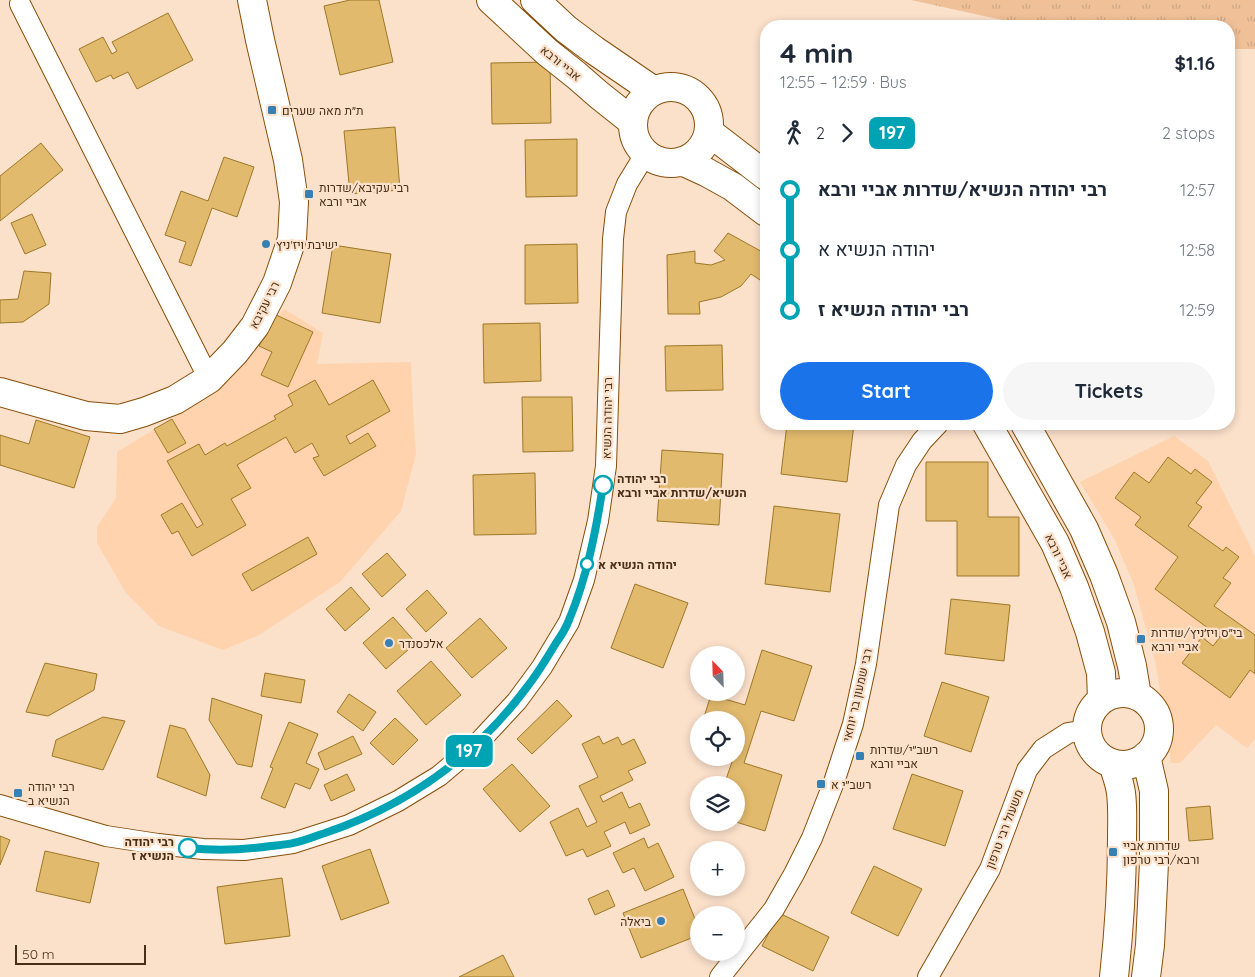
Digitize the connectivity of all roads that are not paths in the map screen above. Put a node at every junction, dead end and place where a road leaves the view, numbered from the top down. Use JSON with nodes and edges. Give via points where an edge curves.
{"nodes":[{"id":1,"x":252,"y":0,"type":"edge"},
{"id":2,"x":491,"y":0,"type":"edge"},
{"id":3,"x":535,"y":0,"type":"edge"},
{"id":4,"x":20,"y":4,"type":"dead end"},
{"id":5,"x":654,"y":91,"type":"junction"},
{"id":6,"x":633,"y":122,"type":"junction"},
{"id":7,"x":709,"y":132,"type":"junction"},
{"id":8,"x":646,"y":153,"type":"junction"},
{"id":9,"x":682,"y":161,"type":"junction"},
{"id":10,"x":760,"y":171,"type":"edge"},
{"id":11,"x":760,"y":207,"type":"edge"},
{"id":12,"x":209,"y":379,"type":"junction"},
{"id":13,"x":0,"y":392,"type":"edge"},
{"id":14,"x":932,"y":430,"type":"edge"},
{"id":15,"x":990,"y":430,"type":"edge"},
{"id":16,"x":1028,"y":430,"type":"edge"},
{"id":17,"x":1137,"y":696,"type":"junction"},
{"id":18,"x":1102,"y":699,"type":"junction"},
{"id":19,"x":1086,"y":730,"type":"junction"},
{"id":20,"x":1146,"y":756,"type":"junction"},
{"id":21,"x":1113,"y":764,"type":"junction"},
{"id":22,"x":0,"y":804,"type":"edge"},
{"id":23,"x":720,"y":977,"type":"edge"},
{"id":24,"x":928,"y":977,"type":"edge"},
{"id":25,"x":1114,"y":977,"type":"edge"},
{"id":26,"x":1146,"y":977,"type":"edge"}],
"edges":[{"from":1,"to":12,"type":"street","name":"רבי עקיבא","via":[[288,160],[294,202],[292,239],[277,283],[255,326]]},
{"from":2,"to":6,"type":"street","name":"אביי ורבא","via":[[547,52]]},
{"from":3,"to":5,"type":"street","via":[[566,30]]},
{"from":4,"to":12,"type":"street"},
{"from":5,"to":6,"type":"street","via":[[638,105]]},
{"from":5,"to":7,"type":"street","via":[[662,87],[679,87],[696,95],[707,110]]},
{"from":6,"to":8,"type":"street","via":[[633,132]]},
{"from":7,"to":9,"type":"street","via":[[702,147]]},
{"from":7,"to":10,"type":"street"},
{"from":8,"to":9,"type":"street","via":[[662,162]]},
{"from":8,"to":22,"type":"street","name":"רבי יהודה הנשיא","via":[[627,184],[616,212],[606,466],[598,521],[584,580],[569,622],[542,667],[517,701],[477,744],[439,776],[398,801],[350,825],[293,844],[244,850],[158,844],[106,836]]},
{"from":9,"to":11,"type":"street","via":[[733,187]]},
{"from":12,"to":13,"type":"street","name":"רבי עקיבא","via":[[175,400],[120,419],[86,416]]},
{"from":14,"to":23,"type":"street","name":"רבי שמעון בר יוחאי","via":[[906,465],[889,505],[866,664],[853,724],[834,782],[794,874],[774,909]]},
{"from":15,"to":18,"type":"street","name":"אביי ורבא","via":[[1055,543],[1074,587],[1101,673]]},
{"from":16,"to":17,"type":"street","via":[[1084,529],[1104,575],[1121,622]]},
{"from":17,"to":18,"type":"street","via":[[1113,694]]},
{"from":17,"to":20,"type":"street","via":[[1155,712],[1159,724],[1154,747]]},
{"from":18,"to":19,"type":"street","via":[[1093,708]]},
{"from":19,"to":21,"type":"street","via":[[1094,751]]},
{"from":19,"to":24,"type":"street","name":"משעול רבי טרפון","via":[[1068,733],[1043,749],[1027,770],[990,869]]},
{"from":20,"to":21,"type":"street","via":[[1125,765]]},
{"from":20,"to":26,"type":"street","via":[[1154,791],[1154,863]]},
{"from":21,"to":25,"type":"street","via":[[1121,794],[1122,816]]}]}
